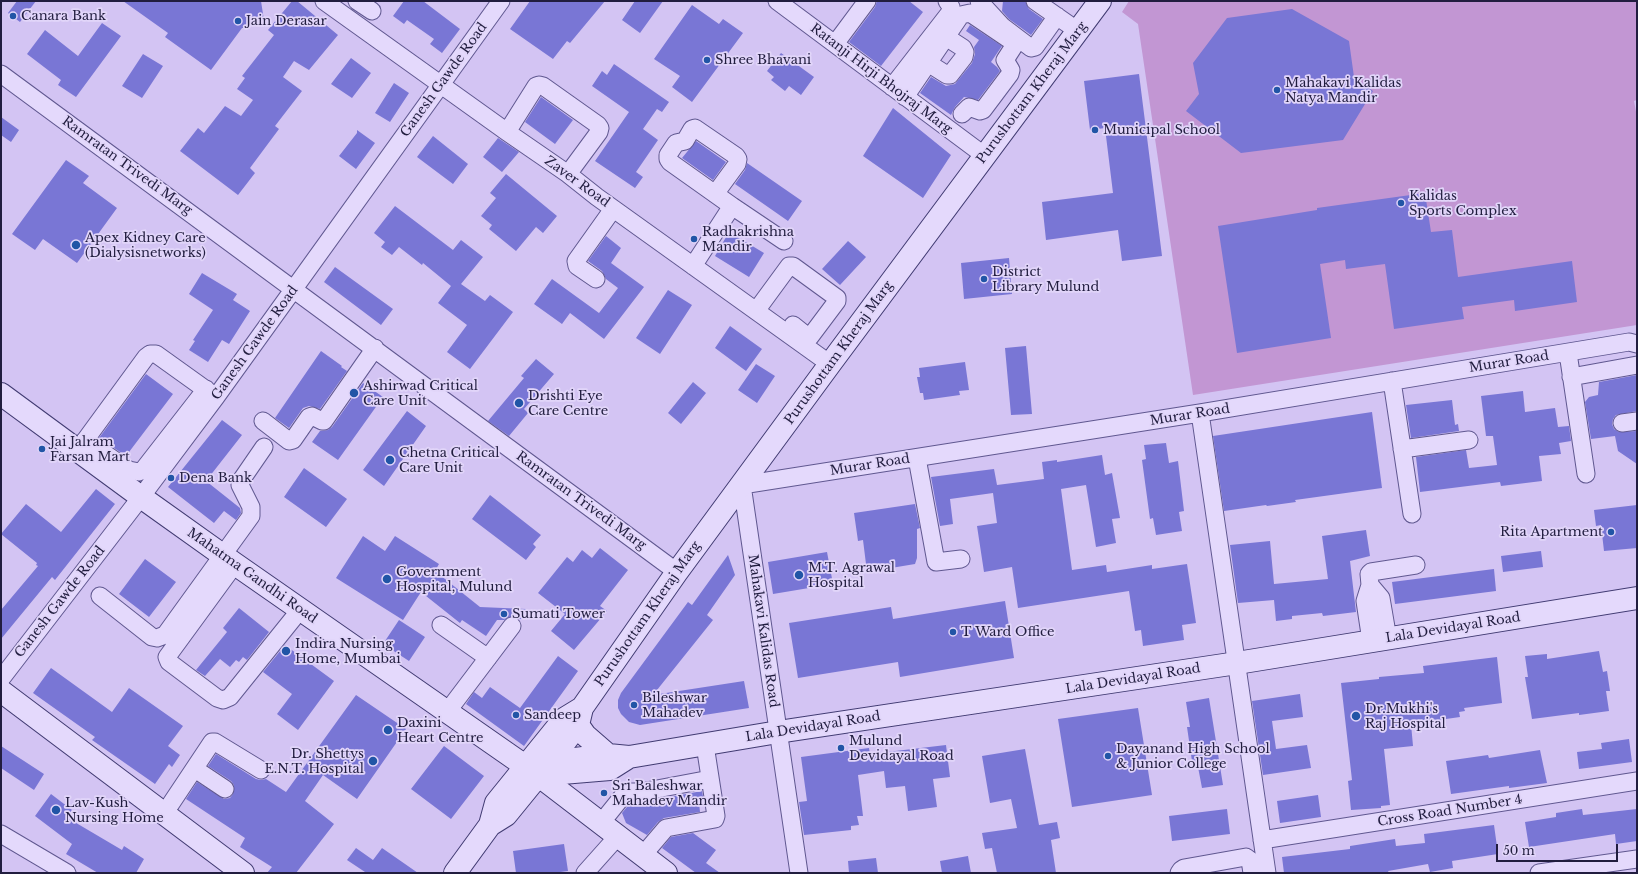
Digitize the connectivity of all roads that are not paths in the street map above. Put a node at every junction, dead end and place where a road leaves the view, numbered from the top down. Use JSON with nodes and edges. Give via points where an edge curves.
{"nodes":[{"id":1,"x":324,"y":1,"type":"edge"},
{"id":2,"x":353,"y":1,"type":"edge"},
{"id":3,"x":357,"y":1,"type":"edge"},
{"id":4,"x":501,"y":1,"type":"edge"},
{"id":5,"x":777,"y":1,"type":"edge"},
{"id":6,"x":867,"y":1,"type":"edge"},
{"id":7,"x":947,"y":1,"type":"edge"},
{"id":8,"x":979,"y":1,"type":"edge"},
{"id":9,"x":1035,"y":1,"type":"edge"},
{"id":10,"x":1045,"y":1,"type":"edge"},
{"id":11,"x":1100,"y":1,"type":"edge"},
{"id":12,"x":372,"y":11,"type":"dead end"},
{"id":13,"x":343,"y":15,"type":"junction"},
{"id":14,"x":1057,"y":16,"type":"junction"},
{"id":15,"x":1080,"y":28,"type":"junction"},
{"id":16,"x":946,"y":37,"type":"junction"},
{"id":17,"x":835,"y":44,"type":"junction"},
{"id":18,"x":928,"y":63,"type":"junction"},
{"id":19,"x":1,"y":74,"type":"edge"},
{"id":20,"x":440,"y":84,"type":"junction"},
{"id":21,"x":898,"y":92,"type":"junction"},
{"id":22,"x":962,"y":114,"type":"dead end"},
{"id":23,"x":507,"y":132,"type":"junction"},
{"id":24,"x":985,"y":156,"type":"junction"},
{"id":25,"x":568,"y":174,"type":"junction"},
{"id":26,"x":715,"y":194,"type":"dead end"},
{"id":27,"x":732,"y":206,"type":"junction"},
{"id":28,"x":613,"y":208,"type":"junction"},
{"id":29,"x":784,"y":241,"type":"dead end"},
{"id":30,"x":693,"y":266,"type":"junction"},
{"id":31,"x":596,"y":279,"type":"dead end"},
{"id":32,"x":295,"y":289,"type":"junction"},
{"id":33,"x":759,"y":306,"type":"junction"},
{"id":34,"x":786,"y":326,"type":"junction"},
{"id":35,"x":1637,"y":344,"type":"edge"},
{"id":36,"x":374,"y":348,"type":"junction"},
{"id":37,"x":1568,"y":353,"type":"junction"},
{"id":38,"x":830,"y":364,"type":"junction"},
{"id":39,"x":1637,"y":365,"type":"edge"},
{"id":40,"x":1571,"y":377,"type":"junction"},
{"id":41,"x":1392,"y":382,"type":"junction"},
{"id":42,"x":211,"y":393,"type":"junction"},
{"id":43,"x":1,"y":394,"type":"edge"},
{"id":44,"x":1200,"y":413,"type":"junction"},
{"id":45,"x":263,"y":421,"type":"dead end"},
{"id":46,"x":1469,"y":440,"type":"dead end"},
{"id":47,"x":81,"y":445,"type":"junction"},
{"id":48,"x":264,"y":447,"type":"dead end"},
{"id":49,"x":1402,"y":450,"type":"junction"},
{"id":50,"x":917,"y":458,"type":"junction"},
{"id":51,"x":1586,"y":474,"type":"dead end"},
{"id":52,"x":742,"y":485,"type":"junction"},
{"id":53,"x":141,"y":497,"type":"junction"},
{"id":54,"x":1412,"y":514,"type":"dead end"},
{"id":55,"x":961,"y":559,"type":"dead end"},
{"id":56,"x":229,"y":560,"type":"junction"},
{"id":57,"x":1416,"y":564,"type":"dead end"},
{"id":58,"x":677,"y":572,"type":"junction"},
{"id":59,"x":100,"y":596,"type":"dead end"},
{"id":60,"x":1637,"y":598,"type":"edge"},
{"id":61,"x":300,"y":610,"type":"junction"},
{"id":62,"x":441,"y":625,"type":"dead end"},
{"id":63,"x":512,"y":626,"type":"dead end"},
{"id":64,"x":1379,"y":640,"type":"junction"},
{"id":65,"x":488,"y":658,"type":"junction"},
{"id":66,"x":1237,"y":663,"type":"junction"},
{"id":67,"x":1,"y":678,"type":"edge"},
{"id":68,"x":1,"y":691,"type":"edge"},
{"id":69,"x":447,"y":712,"type":"junction"},
{"id":70,"x":580,"y":716,"type":"junction"},
{"id":71,"x":778,"y":732,"type":"junction"},
{"id":72,"x":705,"y":745,"type":"junction"},
{"id":73,"x":608,"y":755,"type":"junction"},
{"id":74,"x":629,"y":757,"type":"junction"},
{"id":75,"x":538,"y":768,"type":"junction"},
{"id":76,"x":194,"y":769,"type":"junction"},
{"id":77,"x":261,"y":770,"type":"dead end"},
{"id":78,"x":710,"y":779,"type":"junction"},
{"id":79,"x":1637,"y":781,"type":"edge"},
{"id":80,"x":225,"y":789,"type":"dead end"},
{"id":81,"x":164,"y":814,"type":"junction"},
{"id":82,"x":600,"y":823,"type":"junction"},
{"id":83,"x":1,"y":834,"type":"edge"},
{"id":84,"x":618,"y":836,"type":"junction"},
{"id":85,"x":1262,"y":840,"type":"junction"},
{"id":86,"x":643,"y":855,"type":"junction"},
{"id":87,"x":1637,"y":858,"type":"edge"},
{"id":88,"x":67,"y":873,"type":"edge"},
{"id":89,"x":243,"y":873,"type":"edge"},
{"id":90,"x":456,"y":873,"type":"edge"},
{"id":91,"x":585,"y":873,"type":"edge"},
{"id":92,"x":666,"y":873,"type":"edge"},
{"id":93,"x":799,"y":873,"type":"edge"},
{"id":94,"x":1180,"y":873,"type":"edge"},
{"id":95,"x":1252,"y":873,"type":"edge"},
{"id":96,"x":1263,"y":873,"type":"edge"},
{"id":97,"x":1267,"y":873,"type":"edge"},
{"id":98,"x":1539,"y":873,"type":"edge"}],
"edges":[{"from":1,"to":13,"type":"street","name":"Zaver Road"},
{"from":2,"to":13,"type":"street"},
{"from":3,"to":12,"type":"street"},
{"from":4,"to":20,"type":"street","name":"Ganesh Gawde Road"},
{"from":5,"to":17,"type":"street","name":"Ratanji Hirji Bhojraj Marg"},
{"from":6,"to":17,"type":"street"},
{"from":7,"to":21,"type":"street","via":[[951,7],[950,11]]},
{"from":8,"to":14,"type":"street","via":[[1002,26],[1031,48],[1035,47]]},
{"from":9,"to":14,"type":"street"},
{"from":10,"to":15,"type":"street"},
{"from":11,"to":15,"type":"street","name":"Purushottam Kheraj Marg"},
{"from":13,"to":20,"type":"street","name":"Zaver Road"},
{"from":14,"to":15,"type":"street"},
{"from":15,"to":24,"type":"street","name":"Purushottam Kheraj Marg"},
{"from":16,"to":18,"type":"street"},
{"from":16,"to":18,"type":"street","via":[[965,52],[953,73],[947,76]]},
{"from":16,"to":22,"type":"street","via":[[961,15],[970,13],[1013,42],[1012,50],[1005,60],[1012,70],[1010,74],[983,110],[968,107]]},
{"from":17,"to":21,"type":"street","name":"Ratanji Hirji Bhojraj Marg"},
{"from":18,"to":21,"type":"street"},
{"from":19,"to":32,"type":"street","name":"Ramratan Trivedi Marg"},
{"from":20,"to":23,"type":"street","name":"Zaver Road"},
{"from":20,"to":32,"type":"street","name":"Ganesh Gawde Road"},
{"from":21,"to":24,"type":"street","name":"Ratanji Hirji Bhojraj Marg"},
{"from":23,"to":25,"type":"street","name":"Zaver Road"},
{"from":23,"to":25,"type":"street","via":[[536,86],[543,86],[600,128]]},
{"from":24,"to":38,"type":"street","name":"Purushottam Kheraj Marg"},
{"from":25,"to":28,"type":"street","name":"Zaver Road"},
{"from":26,"to":27,"type":"street"},
{"from":27,"to":29,"type":"street"},
{"from":27,"to":30,"type":"street"},
{"from":28,"to":30,"type":"street","name":"Zaver Road"},
{"from":28,"to":31,"type":"street","via":[[576,261],[576,266]]},
{"from":30,"to":33,"type":"street","name":"Zaver Road"},
{"from":32,"to":36,"type":"street","name":"Ramratan Trivedi Marg"},
{"from":32,"to":42,"type":"street","name":"Ganesh Gawde Road"},
{"from":33,"to":34,"type":"street","name":"Zaver Road"},
{"from":33,"to":34,"type":"street","via":[[789,266],[793,266],[837,298],[826,329],[808,337]]},
{"from":34,"to":38,"type":"street","name":"Zaver Road"},
{"from":35,"to":37,"type":"street","name":"Murar Road","via":[[1629,342]]},
{"from":36,"to":45,"type":"street","via":[[324,421],[312,416],[294,440],[289,441]]},
{"from":36,"to":58,"type":"street","name":"Ramratan Trivedi Marg"},
{"from":37,"to":40,"type":"street"},
{"from":37,"to":41,"type":"street","name":"Murar Road"},
{"from":38,"to":52,"type":"street","name":"Purushottam Kheraj Marg"},
{"from":39,"to":40,"type":"street"},
{"from":40,"to":51,"type":"street"},
{"from":41,"to":44,"type":"street","name":"Murar Road"},
{"from":41,"to":49,"type":"street"},
{"from":42,"to":47,"type":"street","via":[[139,472],[129,470]]},
{"from":42,"to":47,"type":"street","via":[[156,354],[150,354]]},
{"from":42,"to":53,"type":"street","name":"Ganesh Gawde Road"},
{"from":43,"to":47,"type":"street","name":"Mahatma Gandhi Road"},
{"from":44,"to":50,"type":"street","name":"Murar Road"},
{"from":44,"to":66,"type":"street"},
{"from":46,"to":49,"type":"street"},
{"from":47,"to":53,"type":"street","name":"Mahatma Gandhi Road"},
{"from":48,"to":56,"type":"street","via":[[240,485],[251,507],[251,516]]},
{"from":49,"to":54,"type":"street"},
{"from":50,"to":52,"type":"street","name":"Murar Road"},
{"from":50,"to":55,"type":"street","via":[[936,562]]},
{"from":52,"to":58,"type":"street","name":"Purushottam Kheraj Marg"},
{"from":52,"to":71,"type":"street","name":"Mahakavi Kalidas Road"},
{"from":53,"to":56,"type":"street","name":"Mahatma Gandhi Road"},
{"from":53,"to":67,"type":"street","name":"Ganesh Gawde Road"},
{"from":56,"to":59,"type":"street","via":[[161,638],[152,637]]},
{"from":56,"to":61,"type":"street","name":"Mahatma Gandhi Road"},
{"from":56,"to":61,"type":"street","via":[[167,657],[169,662],[217,698],[223,700],[230,697]]},
{"from":57,"to":64,"type":"street","via":[[1371,572],[1368,577],[1370,585],[1381,598]]},
{"from":58,"to":70,"type":"street","name":"Purushottam Kheraj Marg"},
{"from":60,"to":64,"type":"street","name":"Lala Devidayal Road"},
{"from":61,"to":69,"type":"street","name":"Mahatma Gandhi Road"},
{"from":62,"to":65,"type":"street"},
{"from":63,"to":65,"type":"street"},
{"from":64,"to":66,"type":"street","name":"Lala Devidayal Road"},
{"from":65,"to":69,"type":"street"},
{"from":66,"to":71,"type":"street","name":"Lala Devidayal Road"},
{"from":66,"to":85,"type":"street"},
{"from":68,"to":81,"type":"street"},
{"from":69,"to":75,"type":"street","name":"Mahatma Gandhi Road"},
{"from":70,"to":73,"type":"street","via":[[585,735]]},
{"from":70,"to":75,"type":"street","via":[[564,719]]},
{"from":71,"to":72,"type":"street","name":"Lala Devidayal Road"},
{"from":71,"to":93,"type":"street","name":"Mahakavi Kalidas Road"},
{"from":72,"to":74,"type":"street","name":"Lala Devidayal Road"},
{"from":72,"to":78,"type":"street"},
{"from":73,"to":74,"type":"street"},
{"from":73,"to":75,"type":"street"},
{"from":74,"to":75,"type":"street","via":[[610,769]]},
{"from":75,"to":82,"type":"street","name":"Mahatma Gandhi Road"},
{"from":75,"to":90,"type":"street","via":[[496,803],[490,825]]},
{"from":76,"to":77,"type":"street","via":[[212,742],[216,742]]},
{"from":76,"to":80,"type":"street"},
{"from":76,"to":81,"type":"street"},
{"from":78,"to":82,"type":"street","via":[[641,792],[626,792]]},
{"from":78,"to":86,"type":"street","via":[[715,819],[666,828]]},
{"from":79,"to":85,"type":"street","name":"Cross Road Number 4"},
{"from":81,"to":89,"type":"street"},
{"from":82,"to":84,"type":"street","name":"Mahatma Gandhi Road"},
{"from":83,"to":88,"type":"street"},
{"from":84,"to":86,"type":"street","name":"Mahatma Gandhi Road"},
{"from":84,"to":91,"type":"street"},
{"from":85,"to":97,"type":"street"},
{"from":86,"to":92,"type":"street","name":"Mahatma Gandhi Road"},
{"from":87,"to":98,"type":"street"},
{"from":94,"to":95,"type":"street","via":[[1184,868],[1246,857],[1250,860]]},
{"from":96,"to":97,"type":"street"}]}
